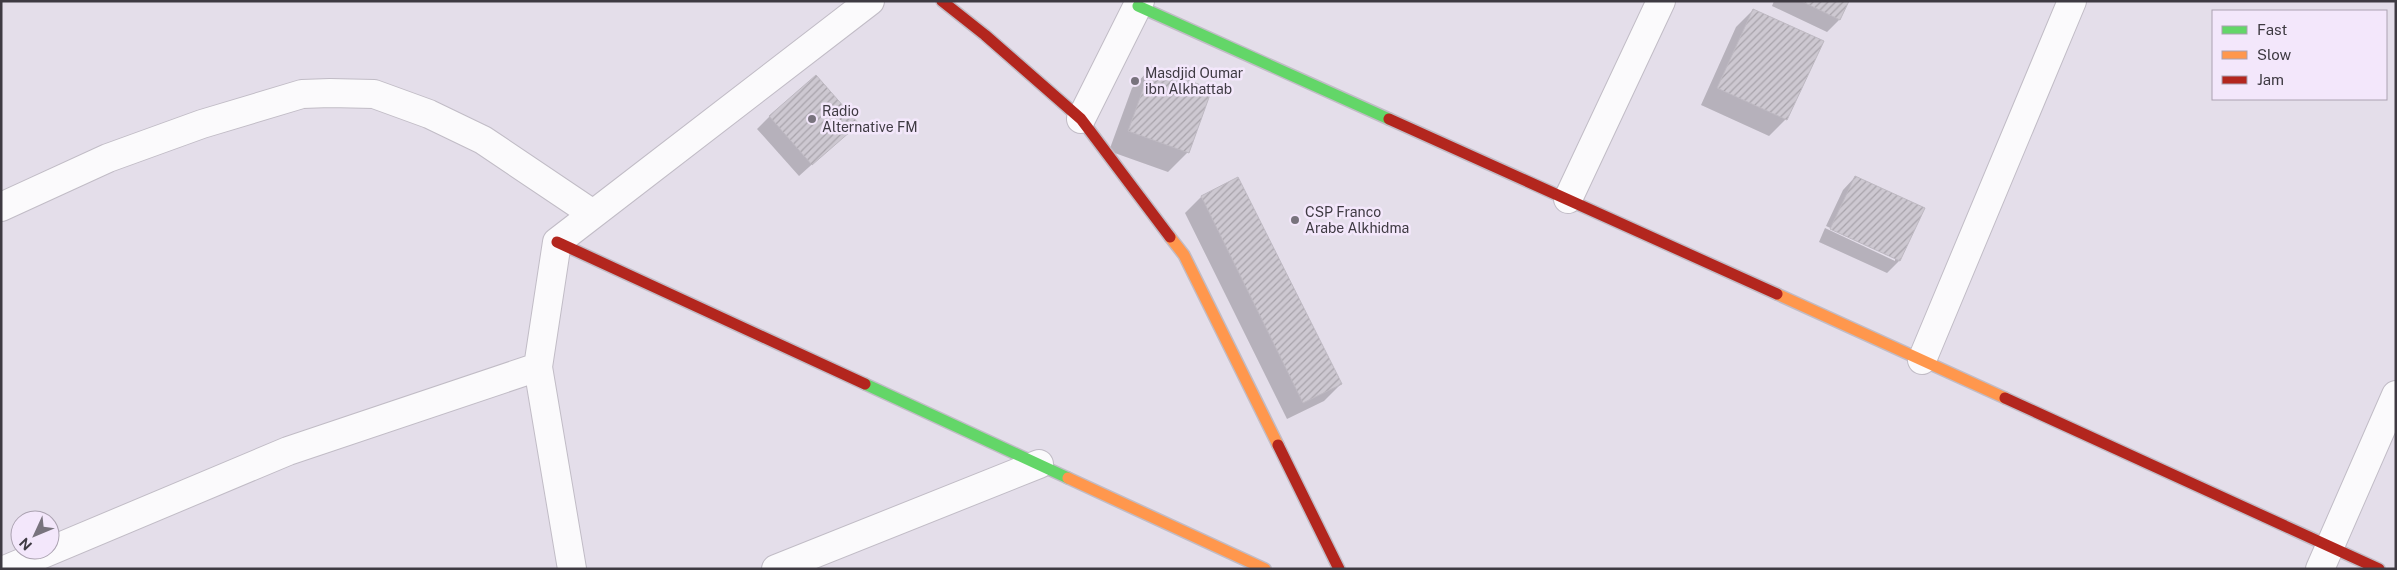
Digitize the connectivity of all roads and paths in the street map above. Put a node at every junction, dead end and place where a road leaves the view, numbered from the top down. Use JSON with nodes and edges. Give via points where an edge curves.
{"nodes":[{"id":1,"x":870,"y":1,"type":"edge"},
{"id":2,"x":942,"y":1,"type":"edge"},
{"id":3,"x":1661,"y":1,"type":"edge"},
{"id":4,"x":2072,"y":1,"type":"edge"},
{"id":5,"x":1139,"y":4,"type":"edge"},
{"id":6,"x":1082,"y":119,"type":"junction"},
{"id":7,"x":1568,"y":199,"type":"junction"},
{"id":8,"x":1,"y":206,"type":"edge"},
{"id":9,"x":593,"y":214,"type":"junction"},
{"id":10,"x":557,"y":242,"type":"junction"},
{"id":11,"x":1922,"y":360,"type":"junction"},
{"id":12,"x":538,"y":366,"type":"junction"},
{"id":13,"x":2396,"y":395,"type":"edge"},
{"id":14,"x":1039,"y":464,"type":"junction"},
{"id":15,"x":2325,"y":558,"type":"edge"},
{"id":16,"x":6,"y":569,"type":"edge"},
{"id":17,"x":572,"y":569,"type":"edge"},
{"id":18,"x":776,"y":569,"type":"edge"},
{"id":19,"x":1265,"y":569,"type":"edge"},
{"id":20,"x":1339,"y":569,"type":"edge"},
{"id":21,"x":2378,"y":569,"type":"edge"}],
"edges":[{"from":1,"to":9,"type":"street"},
{"from":2,"to":6,"type":"street"},
{"from":3,"to":7,"type":"street"},
{"from":4,"to":11,"type":"street"},
{"from":5,"to":6,"type":"street"},
{"from":5,"to":7,"type":"street"},
{"from":6,"to":20,"type":"street","via":[[1184,255]]},
{"from":7,"to":11,"type":"street"},
{"from":8,"to":9,"type":"street","via":[[108,158],[202,124],[302,94],[330,93],[374,94],[428,114],[483,140]]},
{"from":9,"to":10,"type":"street"},
{"from":10,"to":12,"type":"street"},
{"from":10,"to":14,"type":"street"},
{"from":11,"to":15,"type":"street"},
{"from":12,"to":16,"type":"street","via":[[288,452]]},
{"from":12,"to":17,"type":"street"},
{"from":13,"to":15,"type":"street"},
{"from":14,"to":18,"type":"street"},
{"from":14,"to":19,"type":"street"},
{"from":15,"to":21,"type":"street"}]}
